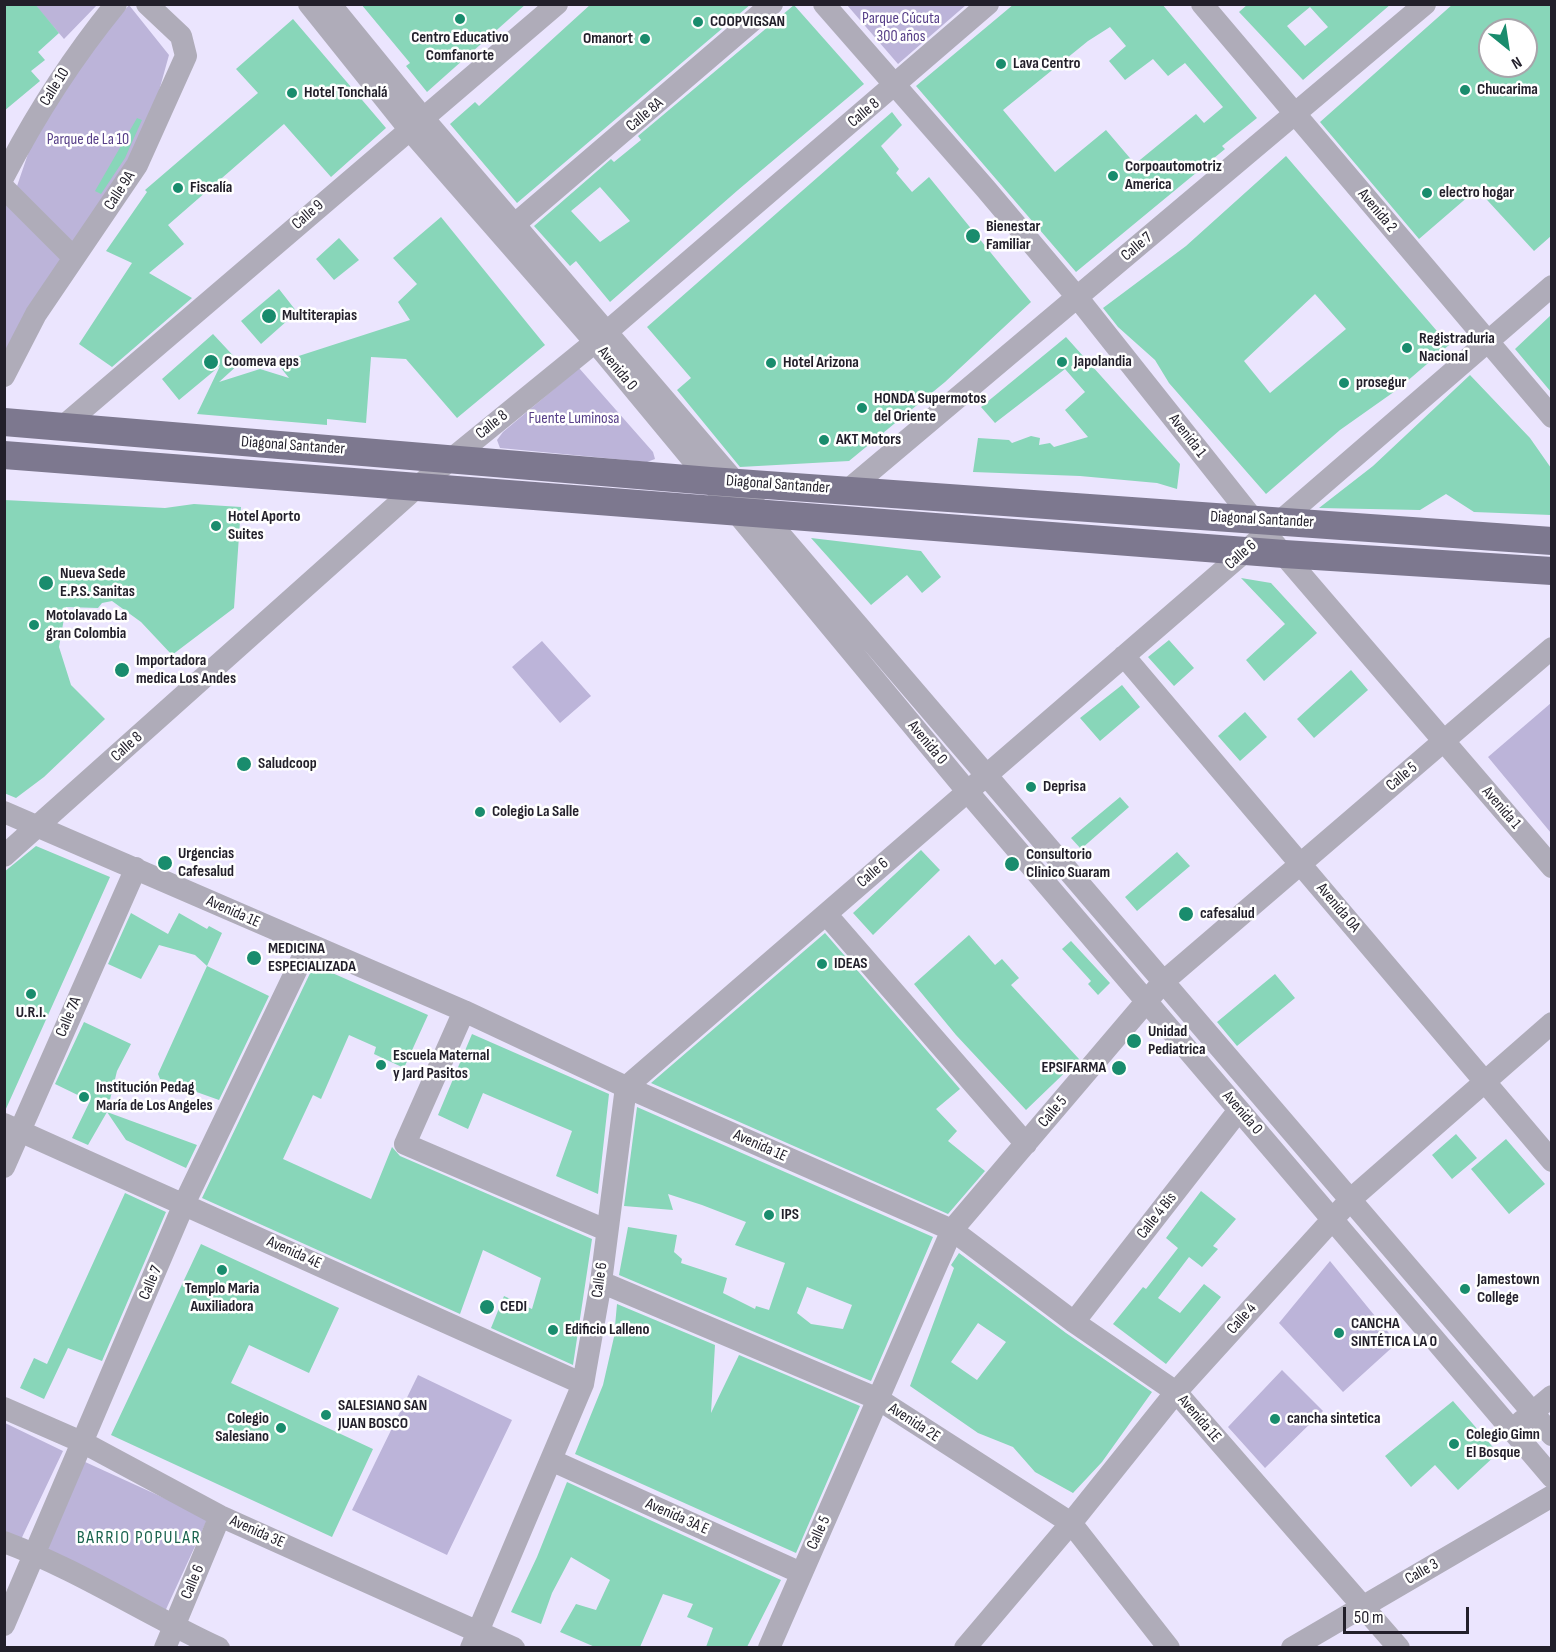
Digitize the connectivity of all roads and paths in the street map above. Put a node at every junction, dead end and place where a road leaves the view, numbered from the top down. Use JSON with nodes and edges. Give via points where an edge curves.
{"nodes":[{"id":1,"x":116,"y":4,"type":"edge"},
{"id":2,"x":147,"y":4,"type":"edge"},
{"id":3,"x":309,"y":4,"type":"edge"},
{"id":4,"x":557,"y":4,"type":"edge"},
{"id":5,"x":772,"y":4,"type":"edge"},
{"id":6,"x":824,"y":4,"type":"edge"},
{"id":7,"x":988,"y":4,"type":"edge"},
{"id":8,"x":1425,"y":4,"type":"edge"},
{"id":9,"x":335,"y":6,"type":"edge"},
{"id":10,"x":1214,"y":9,"type":"edge"},
{"id":11,"x":895,"y":87,"type":"junction"},
{"id":12,"x":1295,"y":114,"type":"junction"},
{"id":13,"x":416,"y":124,"type":"junction"},
{"id":14,"x":4,"y":176,"type":"edge"},
{"id":15,"x":4,"y":188,"type":"edge"},
{"id":16,"x":515,"y":224,"type":"junction"},
{"id":17,"x":74,"y":257,"type":"junction"},
{"id":18,"x":1551,"y":286,"type":"edge"},
{"id":19,"x":1077,"y":297,"type":"junction"},
{"id":20,"x":601,"y":336,"type":"junction"},
{"id":21,"x":1488,"y":341,"type":"junction"},
{"id":22,"x":4,"y":376,"type":"edge"},
{"id":23,"x":1551,"y":417,"type":"edge"},
{"id":24,"x":4,"y":422,"type":"edge"},
{"id":25,"x":61,"y":428,"type":"junction"},
{"id":26,"x":4,"y":455,"type":"edge"},
{"id":27,"x":452,"y":458,"type":"junction"},
{"id":28,"x":722,"y":481,"type":"junction"},
{"id":29,"x":417,"y":487,"type":"junction"},
{"id":30,"x":848,"y":490,"type":"junction"},
{"id":31,"x":748,"y":513,"type":"junction"},
{"id":32,"x":1266,"y":535,"type":"junction"},
{"id":33,"x":1551,"y":541,"type":"edge"},
{"id":34,"x":1551,"y":571,"type":"edge"},
{"id":35,"x":1551,"y":648,"type":"edge"},
{"id":36,"x":1124,"y":656,"type":"junction"},
{"id":37,"x":1444,"y":742,"type":"junction"},
{"id":38,"x":985,"y":776,"type":"junction"},
{"id":39,"x":967,"y":791,"type":"junction"},
{"id":40,"x":4,"y":812,"type":"edge"},
{"id":41,"x":38,"y":826,"type":"junction"},
{"id":42,"x":4,"y":856,"type":"edge"},
{"id":43,"x":1301,"y":863,"type":"junction"},
{"id":44,"x":1551,"y":867,"type":"edge"},
{"id":45,"x":135,"y":868,"type":"junction"},
{"id":46,"x":826,"y":914,"type":"junction"},
{"id":47,"x":308,"y":946,"type":"junction"},
{"id":48,"x":1163,"y":982,"type":"junction"},
{"id":49,"x":1146,"y":1002,"type":"junction"},
{"id":50,"x":464,"y":1011,"type":"junction"},
{"id":51,"x":1551,"y":1023,"type":"edge"},
{"id":52,"x":1484,"y":1081,"type":"junction"},
{"id":53,"x":626,"y":1087,"type":"junction"},
{"id":54,"x":1239,"y":1110,"type":"junction"},
{"id":55,"x":12,"y":1128,"type":"edge"},
{"id":56,"x":1026,"y":1144,"type":"junction"},
{"id":57,"x":1551,"y":1161,"type":"edge"},
{"id":58,"x":4,"y":1167,"type":"edge"},
{"id":59,"x":1351,"y":1199,"type":"junction"},
{"id":60,"x":184,"y":1204,"type":"junction"},
{"id":61,"x":1333,"y":1219,"type":"junction"},
{"id":62,"x":606,"y":1230,"type":"junction"},
{"id":63,"x":952,"y":1230,"type":"junction"},
{"id":64,"x":601,"y":1282,"type":"junction"},
{"id":65,"x":1074,"y":1322,"type":"junction"},
{"id":66,"x":583,"y":1384,"type":"junction"},
{"id":67,"x":1176,"y":1392,"type":"junction"},
{"id":68,"x":1551,"y":1396,"type":"edge"},
{"id":69,"x":878,"y":1399,"type":"junction"},
{"id":70,"x":4,"y":1408,"type":"edge"},
{"id":71,"x":1532,"y":1412,"type":"junction"},
{"id":72,"x":1511,"y":1430,"type":"junction"},
{"id":73,"x":1551,"y":1436,"type":"edge"},
{"id":74,"x":84,"y":1443,"type":"junction"},
{"id":75,"x":552,"y":1461,"type":"junction"},
{"id":76,"x":1551,"y":1477,"type":"edge"},
{"id":77,"x":1551,"y":1496,"type":"edge"},
{"id":78,"x":220,"y":1516,"type":"junction"},
{"id":79,"x":1071,"y":1523,"type":"junction"},
{"id":80,"x":4,"y":1542,"type":"edge"},
{"id":81,"x":34,"y":1553,"type":"junction"},
{"id":82,"x":801,"y":1573,"type":"junction"},
{"id":83,"x":1363,"y":1606,"type":"junction"},
{"id":84,"x":4,"y":1625,"type":"edge"},
{"id":85,"x":169,"y":1637,"type":"edge"},
{"id":86,"x":475,"y":1640,"type":"edge"},
{"id":87,"x":219,"y":1647,"type":"edge"},
{"id":88,"x":514,"y":1647,"type":"edge"},
{"id":89,"x":769,"y":1647,"type":"edge"},
{"id":90,"x":965,"y":1647,"type":"edge"},
{"id":91,"x":1169,"y":1647,"type":"edge"},
{"id":92,"x":1292,"y":1647,"type":"edge"},
{"id":93,"x":1399,"y":1647,"type":"edge"}],
"edges":[{"from":1,"to":14,"type":"street","name":"Calle 10","via":[[70,62]]},
{"from":2,"to":17,"type":"street","name":"Calle 9A","via":[[181,36],[186,57],[137,165]]},
{"from":3,"to":13,"type":"street","name":"Avenida 0"},
{"from":4,"to":13,"type":"street","name":"Calle 9"},
{"from":5,"to":16,"type":"street","name":"Calle 8A"},
{"from":6,"to":11,"type":"street","name":"Avenida 1"},
{"from":7,"to":11,"type":"street","name":"Calle 8"},
{"from":8,"to":12,"type":"street","name":"Calle 7"},
{"from":9,"to":13,"type":"street","name":"Avenida 0"},
{"from":10,"to":12,"type":"street","name":"Avenida 2"},
{"from":11,"to":19,"type":"street","name":"Avenida 1"},
{"from":11,"to":20,"type":"street","name":"Calle 8"},
{"from":12,"to":19,"type":"street","name":"Calle 7"},
{"from":12,"to":21,"type":"street","name":"Avenida 2"},
{"from":13,"to":16,"type":"street","name":"Avenida 0"},
{"from":13,"to":20,"type":"street","name":"Avenida 0"},
{"from":13,"to":25,"type":"street","name":"Calle 9"},
{"from":15,"to":17,"type":"street"},
{"from":16,"to":20,"type":"street","name":"Avenida 0"},
{"from":17,"to":22,"type":"street","name":"Calle 9A","via":[[36,314]]},
{"from":18,"to":21,"type":"street","name":"Calle 6"},
{"from":19,"to":30,"type":"street","name":"Calle 7"},
{"from":19,"to":32,"type":"street","name":"Avenida 1"},
{"from":20,"to":27,"type":"street","name":"Calle 8"},
{"from":20,"to":28,"type":"street","name":"Avenida 0"},
{"from":21,"to":23,"type":"street","name":"Avenida 2"},
{"from":21,"to":32,"type":"street","name":"Calle 6"},
{"from":24,"to":25,"type":"main road","name":"Diagonal Santander"},
{"from":25,"to":27,"type":"main road","name":"Diagonal Santander"},
{"from":26,"to":29,"type":"main road","name":"Diagonal Santander"},
{"from":27,"to":28,"type":"main road","name":"Diagonal Santander"},
{"from":27,"to":29,"type":"street","name":"Calle 8"},
{"from":28,"to":30,"type":"main road","name":"Diagonal Santander"},
{"from":28,"to":31,"type":"street","name":"Avenida 0"},
{"from":29,"to":31,"type":"main road","name":"Diagonal Santander"},
{"from":29,"to":41,"type":"street","name":"Calle 8"},
{"from":30,"to":32,"type":"main road","name":"Diagonal Santander"},
{"from":31,"to":32,"type":"main road","name":"Diagonal Santander"},
{"from":31,"to":38,"type":"street","name":"Avenida 0"},
{"from":31,"to":39,"type":"street","name":"Avenida 0"},
{"from":32,"to":33,"type":"main road","name":"Diagonal Santander"},
{"from":32,"to":34,"type":"main road","name":"Diagonal Santander"},
{"from":32,"to":36,"type":"street","name":"Calle 6"},
{"from":32,"to":37,"type":"street","name":"Avenida 1"},
{"from":35,"to":37,"type":"street","name":"Calle 5"},
{"from":36,"to":38,"type":"street","name":"Calle 6"},
{"from":36,"to":43,"type":"street","name":"Avenida 0A"},
{"from":37,"to":43,"type":"street","name":"Calle 5"},
{"from":37,"to":44,"type":"street","name":"Avenida 1"},
{"from":38,"to":39,"type":"street","name":"Calle 6"},
{"from":38,"to":48,"type":"street","name":"Avenida 0"},
{"from":39,"to":46,"type":"street","name":"Calle 6"},
{"from":39,"to":49,"type":"street","name":"Avenida 0"},
{"from":40,"to":41,"type":"street","name":"Avenida 1E"},
{"from":41,"to":42,"type":"street","name":"Calle 8"},
{"from":41,"to":45,"type":"street","name":"Avenida 1E"},
{"from":43,"to":48,"type":"street","name":"Calle 5"},
{"from":43,"to":52,"type":"street","name":"Avenida 0A"},
{"from":45,"to":47,"type":"street","name":"Avenida 1E"},
{"from":45,"to":55,"type":"street","name":"Calle 7A"},
{"from":46,"to":53,"type":"street","name":"Calle 6"},
{"from":46,"to":56,"type":"street"},
{"from":47,"to":50,"type":"street","name":"Avenida 1E"},
{"from":47,"to":60,"type":"street","name":"Calle 7"},
{"from":48,"to":49,"type":"street","name":"Calle 5"},
{"from":48,"to":59,"type":"street","name":"Avenida 0"},
{"from":49,"to":54,"type":"street","name":"Avenida 0"},
{"from":49,"to":56,"type":"street","name":"Calle 5"},
{"from":50,"to":53,"type":"street","name":"Avenida 1E"},
{"from":50,"to":62,"type":"street","via":[[405,1144]]},
{"from":51,"to":52,"type":"street","name":"Calle 4"},
{"from":52,"to":57,"type":"street","name":"Avenida 0A"},
{"from":52,"to":59,"type":"street","name":"Calle 4"},
{"from":53,"to":62,"type":"street","name":"Calle 6"},
{"from":53,"to":63,"type":"street","name":"Avenida 1E"},
{"from":54,"to":61,"type":"street","name":"Avenida 0"},
{"from":54,"to":65,"type":"street","name":"Calle 4 Bis"},
{"from":55,"to":58,"type":"street","name":"Calle 7A"},
{"from":55,"to":60,"type":"street","name":"Avenida 4E"},
{"from":56,"to":63,"type":"street","name":"Calle 5"},
{"from":59,"to":61,"type":"street","name":"Calle 4"},
{"from":59,"to":71,"type":"street","name":"Avenida 0"},
{"from":60,"to":66,"type":"street","name":"Avenida 4E"},
{"from":60,"to":74,"type":"street","name":"Calle 7"},
{"from":61,"to":67,"type":"street","name":"Calle 4"},
{"from":61,"to":72,"type":"street","name":"Avenida 0"},
{"from":62,"to":64,"type":"street","name":"Calle 6"},
{"from":63,"to":65,"type":"street","name":"Avenida 1E"},
{"from":63,"to":69,"type":"street","name":"Calle 5"},
{"from":64,"to":66,"type":"street","name":"Calle 6"},
{"from":64,"to":69,"type":"street","name":"Avenida 2E"},
{"from":65,"to":67,"type":"street","name":"Avenida 1E"},
{"from":66,"to":75,"type":"street","name":"Calle 6"},
{"from":67,"to":79,"type":"street","name":"Calle 4"},
{"from":67,"to":83,"type":"street","name":"Avenida 1E"},
{"from":68,"to":71,"type":"street"},
{"from":69,"to":79,"type":"street","name":"Avenida 2E"},
{"from":69,"to":82,"type":"street","name":"Calle 5"},
{"from":70,"to":74,"type":"street","name":"Avenida 3E"},
{"from":71,"to":72,"type":"street"},
{"from":71,"to":73,"type":"street","name":"Avenida 0"},
{"from":72,"to":76,"type":"street","name":"Avenida 0"},
{"from":74,"to":78,"type":"street","name":"Avenida 3E"},
{"from":74,"to":81,"type":"street","name":"Calle 7"},
{"from":75,"to":82,"type":"street","name":"Avenida 3A E"},
{"from":75,"to":86,"type":"street","name":"Calle 6"},
{"from":77,"to":83,"type":"street","name":"Calle 3"},
{"from":78,"to":85,"type":"street","name":"Calle 6"},
{"from":78,"to":86,"type":"street","name":"Avenida 3E"},
{"from":79,"to":90,"type":"street","name":"Calle 4"},
{"from":79,"to":91,"type":"street","name":"Avenida 2E"},
{"from":80,"to":81,"type":"street"},
{"from":81,"to":84,"type":"street","name":"Calle 7"},
{"from":81,"to":85,"type":"street"},
{"from":82,"to":89,"type":"street","name":"Calle 5"},
{"from":83,"to":92,"type":"street","name":"Calle 3"},
{"from":83,"to":93,"type":"street","name":"Avenida 1E"},
{"from":85,"to":87,"type":"street"},
{"from":86,"to":88,"type":"street","name":"Avenida 3E"}]}
